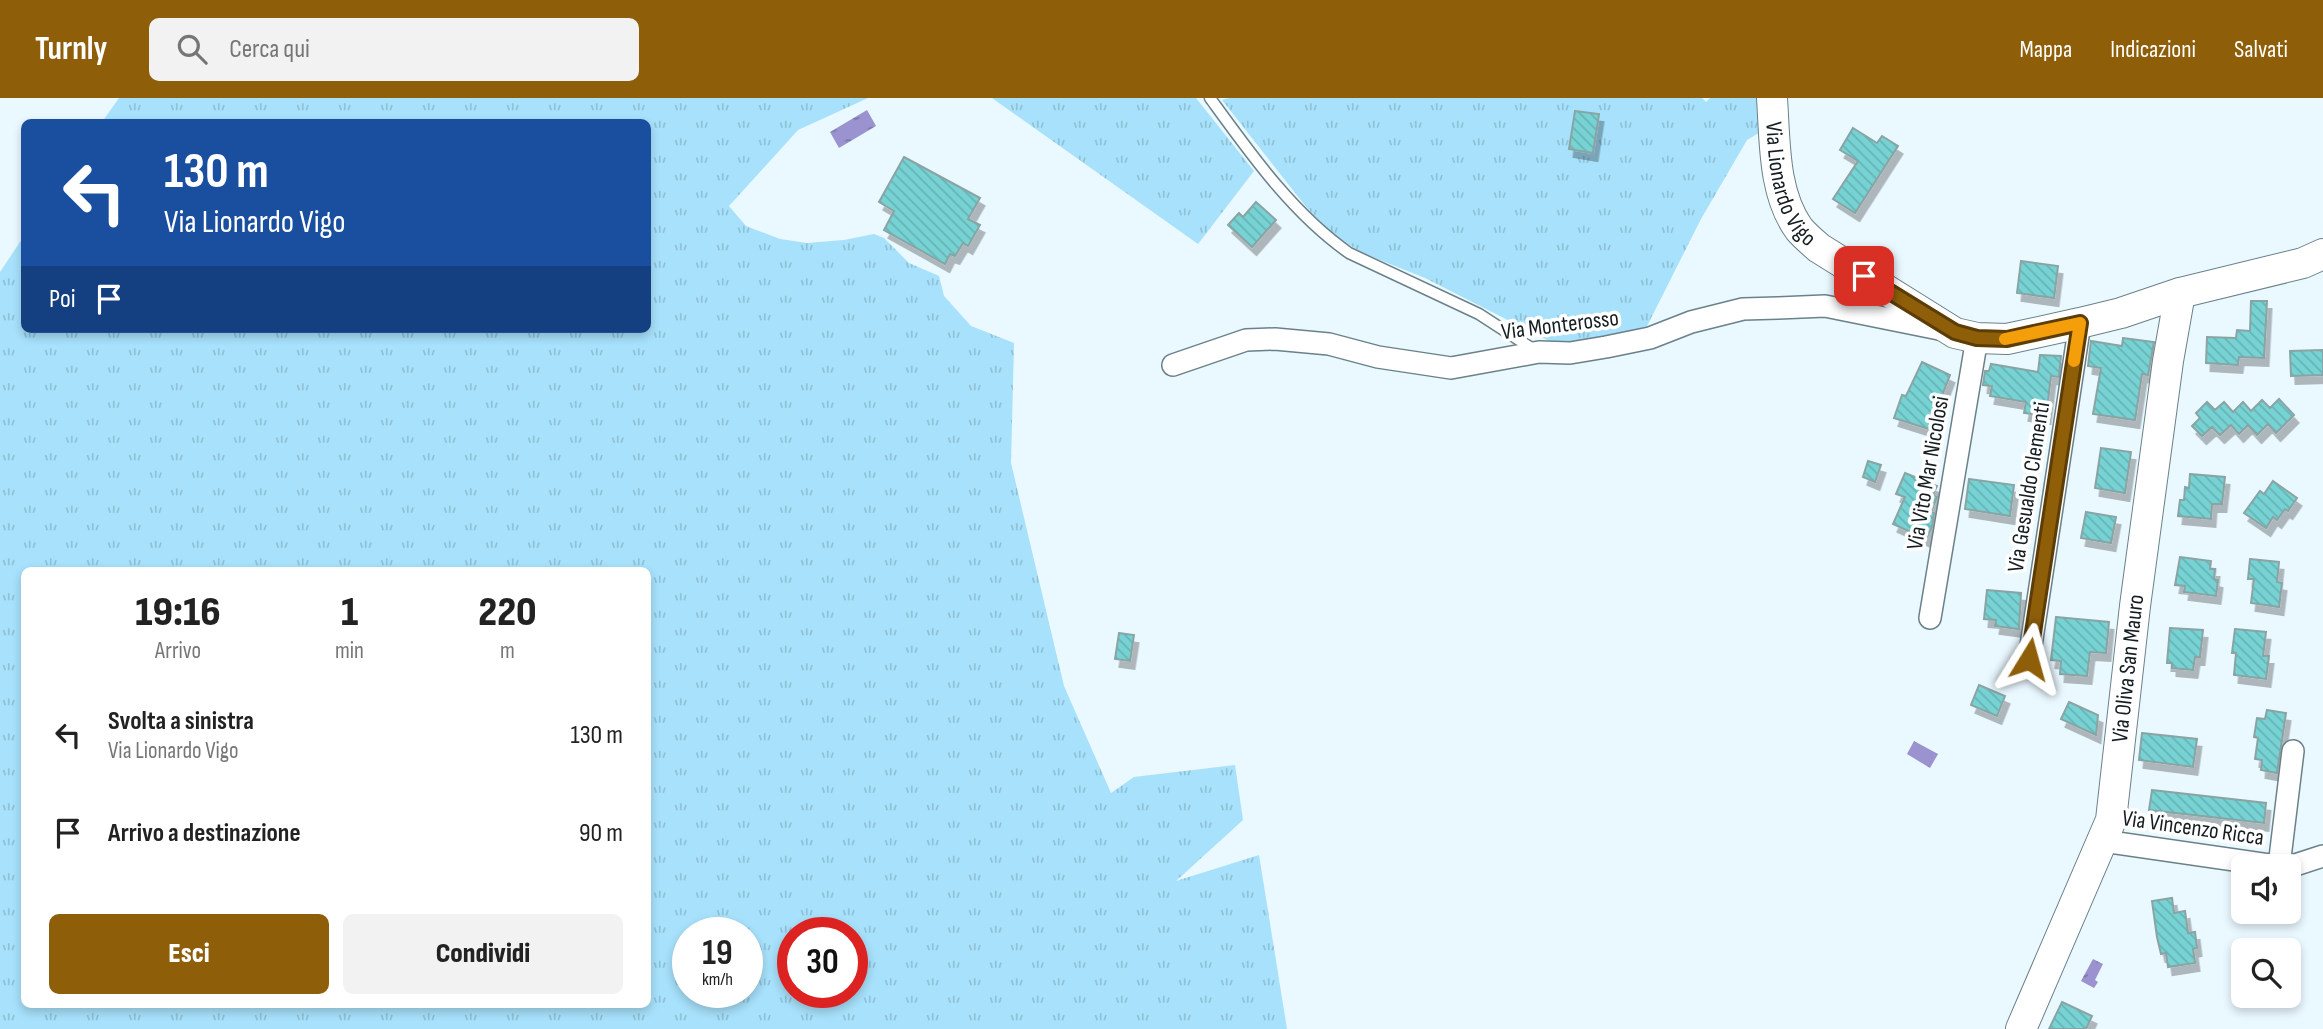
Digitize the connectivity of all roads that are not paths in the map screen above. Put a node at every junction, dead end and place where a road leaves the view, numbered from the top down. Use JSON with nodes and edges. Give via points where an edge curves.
{"nodes":[{"id":1,"x":1210,"y":98,"type":"edge"},
{"id":2,"x":1772,"y":98,"type":"edge"},
{"id":3,"x":2323,"y":254,"type":"edge"},
{"id":4,"x":2180,"y":293,"type":"junction"},
{"id":5,"x":2080,"y":323,"type":"junction"},
{"id":6,"x":1966,"y":335,"type":"junction"},
{"id":7,"x":1539,"y":352,"type":"junction"},
{"id":8,"x":1173,"y":365,"type":"dead end"},
{"id":9,"x":1930,"y":618,"type":"dead end"},
{"id":10,"x":2029,"y":659,"type":"dead end"},
{"id":11,"x":2293,"y":751,"type":"dead end"},
{"id":12,"x":2103,"y":841,"type":"junction"},
{"id":13,"x":2280,"y":854,"type":"edge"},
{"id":14,"x":2323,"y":856,"type":"edge"},
{"id":15,"x":2231,"y":859,"type":"edge"},
{"id":16,"x":2301,"y":863,"type":"edge"},
{"id":17,"x":2021,"y":1029,"type":"edge"}],
"edges":[{"from":1,"to":7,"type":"lane","via":[[1278,186],[1331,240],[1349,253],[1479,314]]},
{"from":2,"to":6,"type":"street","name":"Via Lionardo Vigo","via":[[1781,192],[1801,231],[1819,248]]},
{"from":3,"to":4,"type":"street"},
{"from":4,"to":5,"type":"street"},
{"from":4,"to":12,"type":"street","name":"Via Oliva San Mauro","via":[[2135,606],[2111,820]]},
{"from":5,"to":6,"type":"street","via":[[2007,339]]},
{"from":5,"to":10,"type":"street","name":"Via Gesualdo Clementi"},
{"from":6,"to":7,"type":"street","name":"Via Monterosso","via":[[1825,306],[1743,309],[1650,338],[1570,353]]},
{"from":6,"to":9,"type":"street","name":"Via Vito Mar Nicolosi"},
{"from":7,"to":8,"type":"street","name":"Via Monterosso","via":[[1451,368],[1329,344],[1245,340]]},
{"from":11,"to":13,"type":"street"},
{"from":12,"to":15,"type":"street","name":"Via Vincenzo Ricca"},
{"from":12,"to":17,"type":"street","name":"Via Oliva San Mauro"},
{"from":14,"to":16,"type":"street","name":"Via Vincenzo Ricca"}]}
